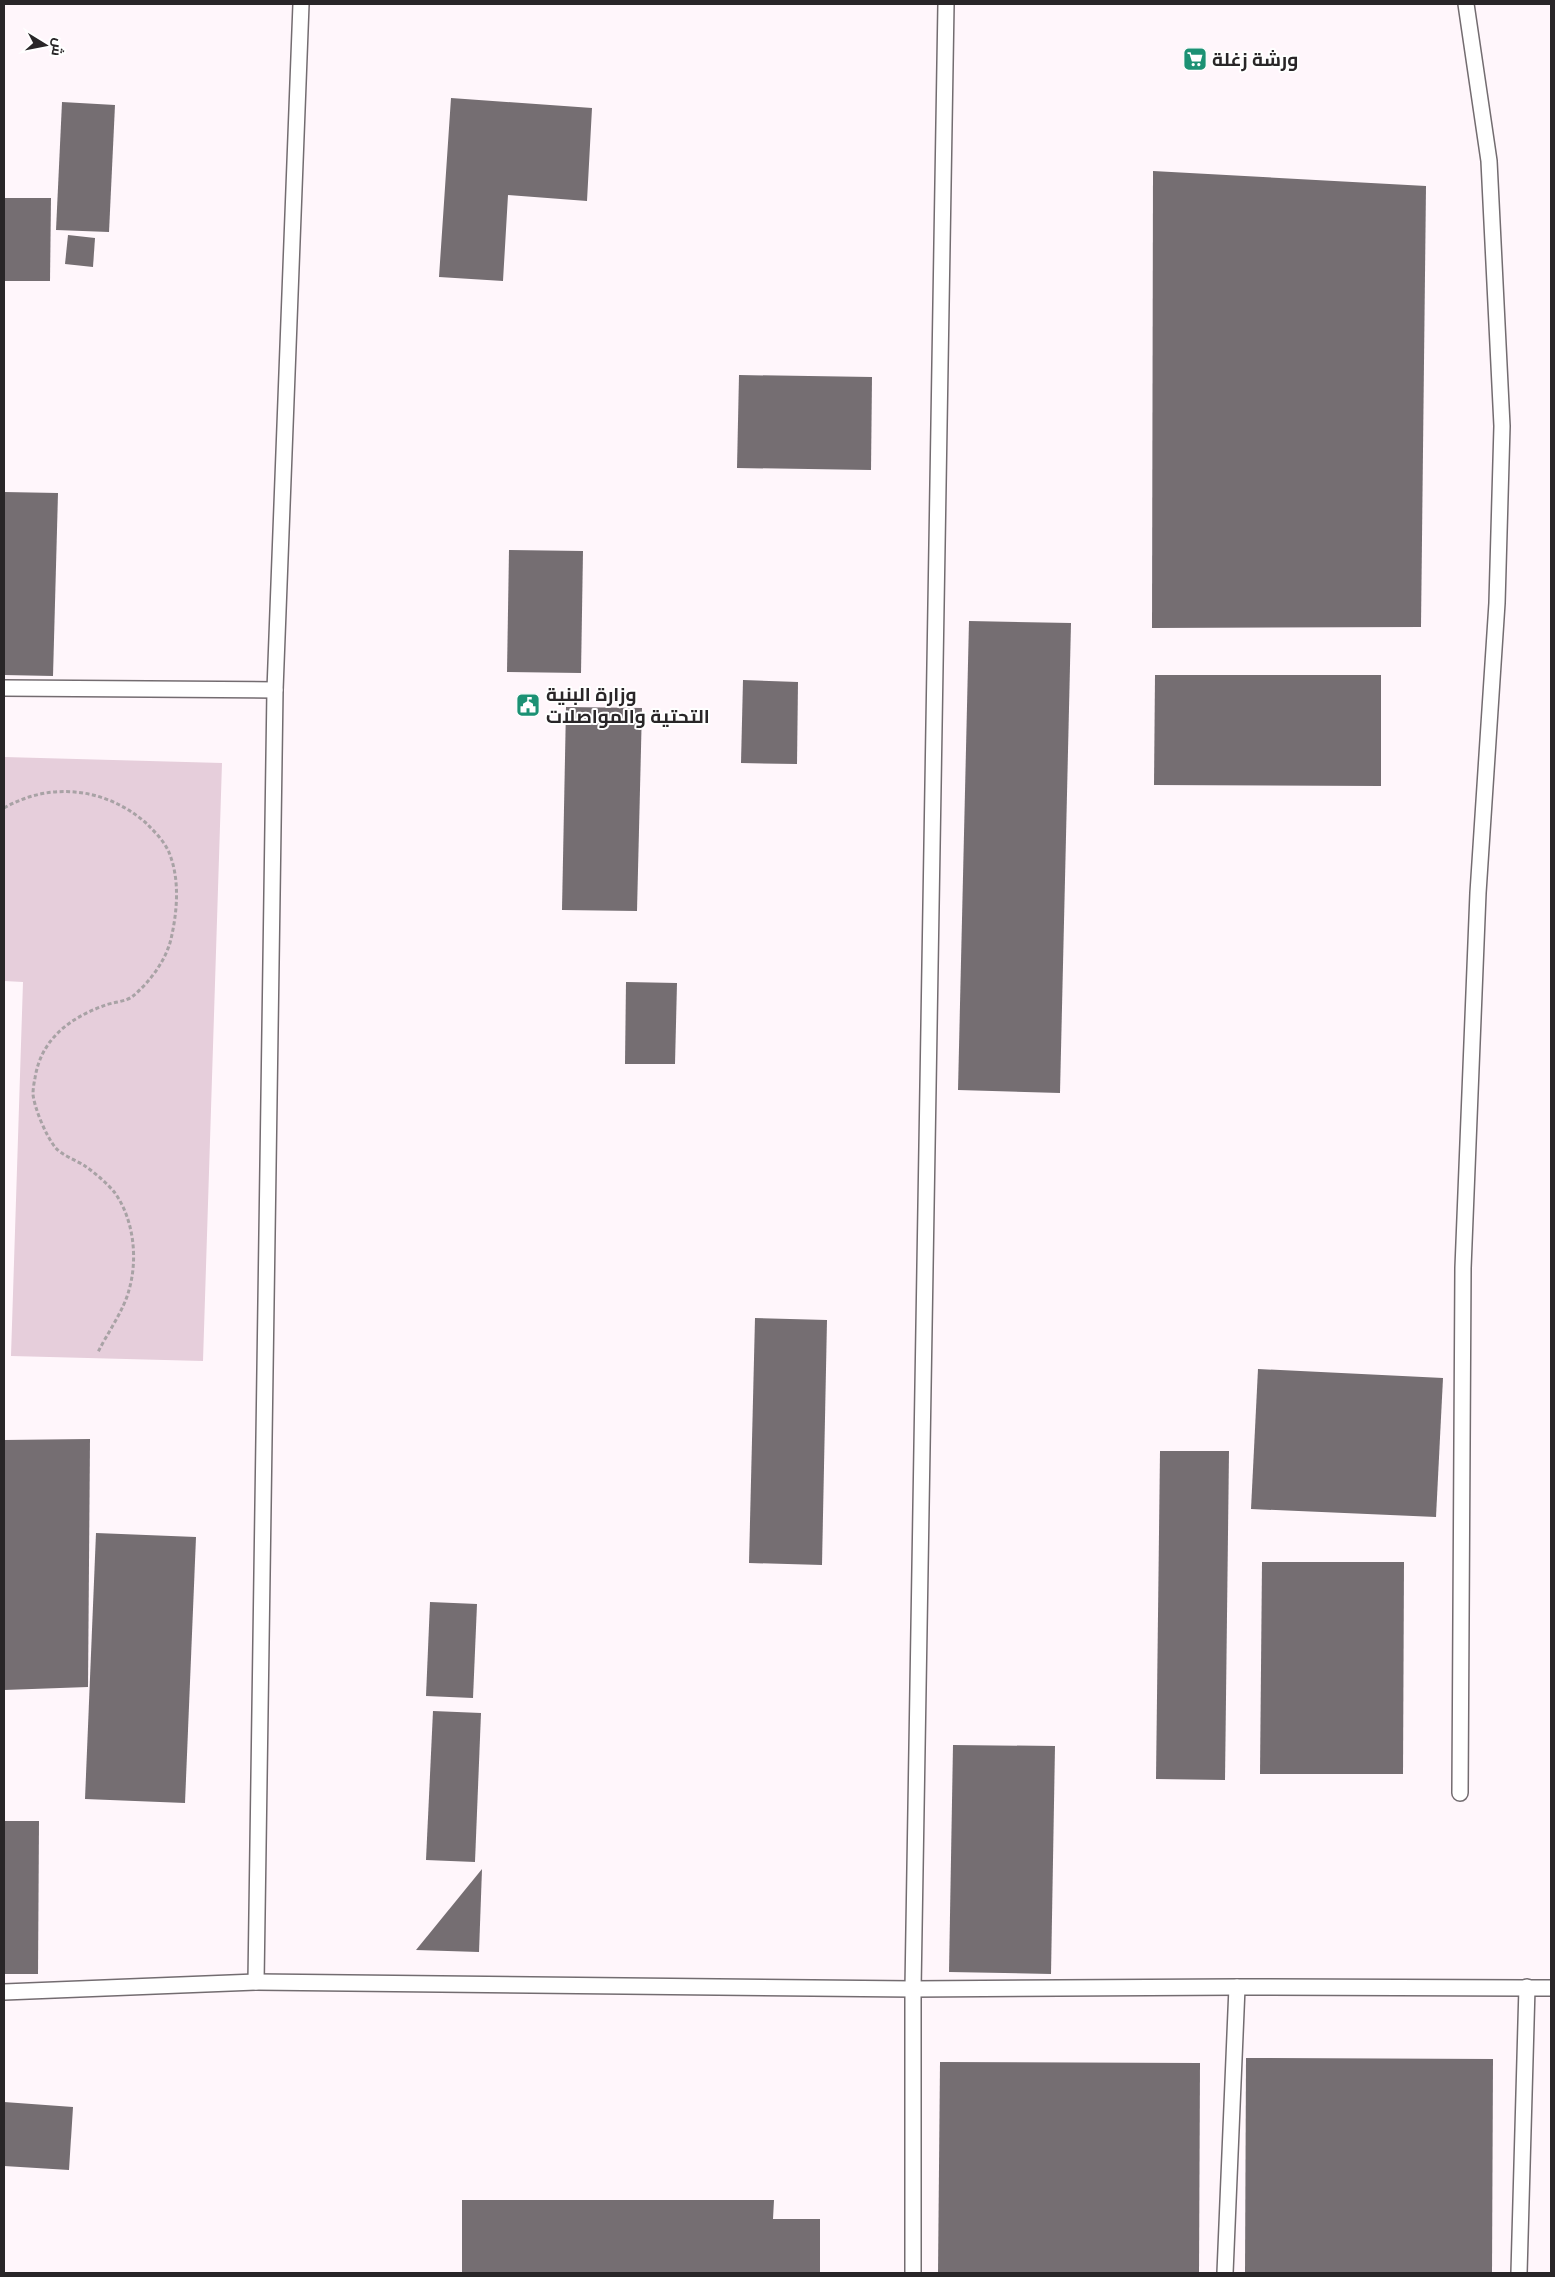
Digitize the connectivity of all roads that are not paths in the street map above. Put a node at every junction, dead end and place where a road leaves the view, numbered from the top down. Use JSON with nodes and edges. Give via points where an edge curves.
{"nodes":[{"id":1,"x":301,"y":4,"type":"edge"},
{"id":2,"x":946,"y":4,"type":"edge"},
{"id":3,"x":1466,"y":4,"type":"edge"},
{"id":4,"x":4,"y":688,"type":"edge"},
{"id":5,"x":275,"y":690,"type":"junction"},
{"id":6,"x":1460,"y":1793,"type":"dead end"},
{"id":7,"x":256,"y":1982,"type":"junction"},
{"id":8,"x":1237,"y":1987,"type":"junction"},
{"id":9,"x":1528,"y":1988,"type":"junction"},
{"id":10,"x":1551,"y":1988,"type":"edge"},
{"id":11,"x":913,"y":1990,"type":"junction"},
{"id":12,"x":4,"y":1992,"type":"edge"},
{"id":13,"x":913,"y":2273,"type":"edge"},
{"id":14,"x":1224,"y":2273,"type":"edge"},
{"id":15,"x":1518,"y":2273,"type":"edge"}],
"edges":[{"from":1,"to":5,"type":"lane"},
{"from":2,"to":11,"type":"lane"},
{"from":3,"to":6,"type":"lane","via":[[1489,160],[1502,426],[1497,603],[1478,894],[1463,1268]]},
{"from":4,"to":5,"type":"lane"},
{"from":5,"to":7,"type":"lane"},
{"from":7,"to":11,"type":"lane"},
{"from":7,"to":12,"type":"lane"},
{"from":8,"to":9,"type":"lane"},
{"from":8,"to":11,"type":"lane"},
{"from":8,"to":14,"type":"lane"},
{"from":9,"to":10,"type":"lane"},
{"from":9,"to":15,"type":"lane"},
{"from":11,"to":13,"type":"lane"}]}
